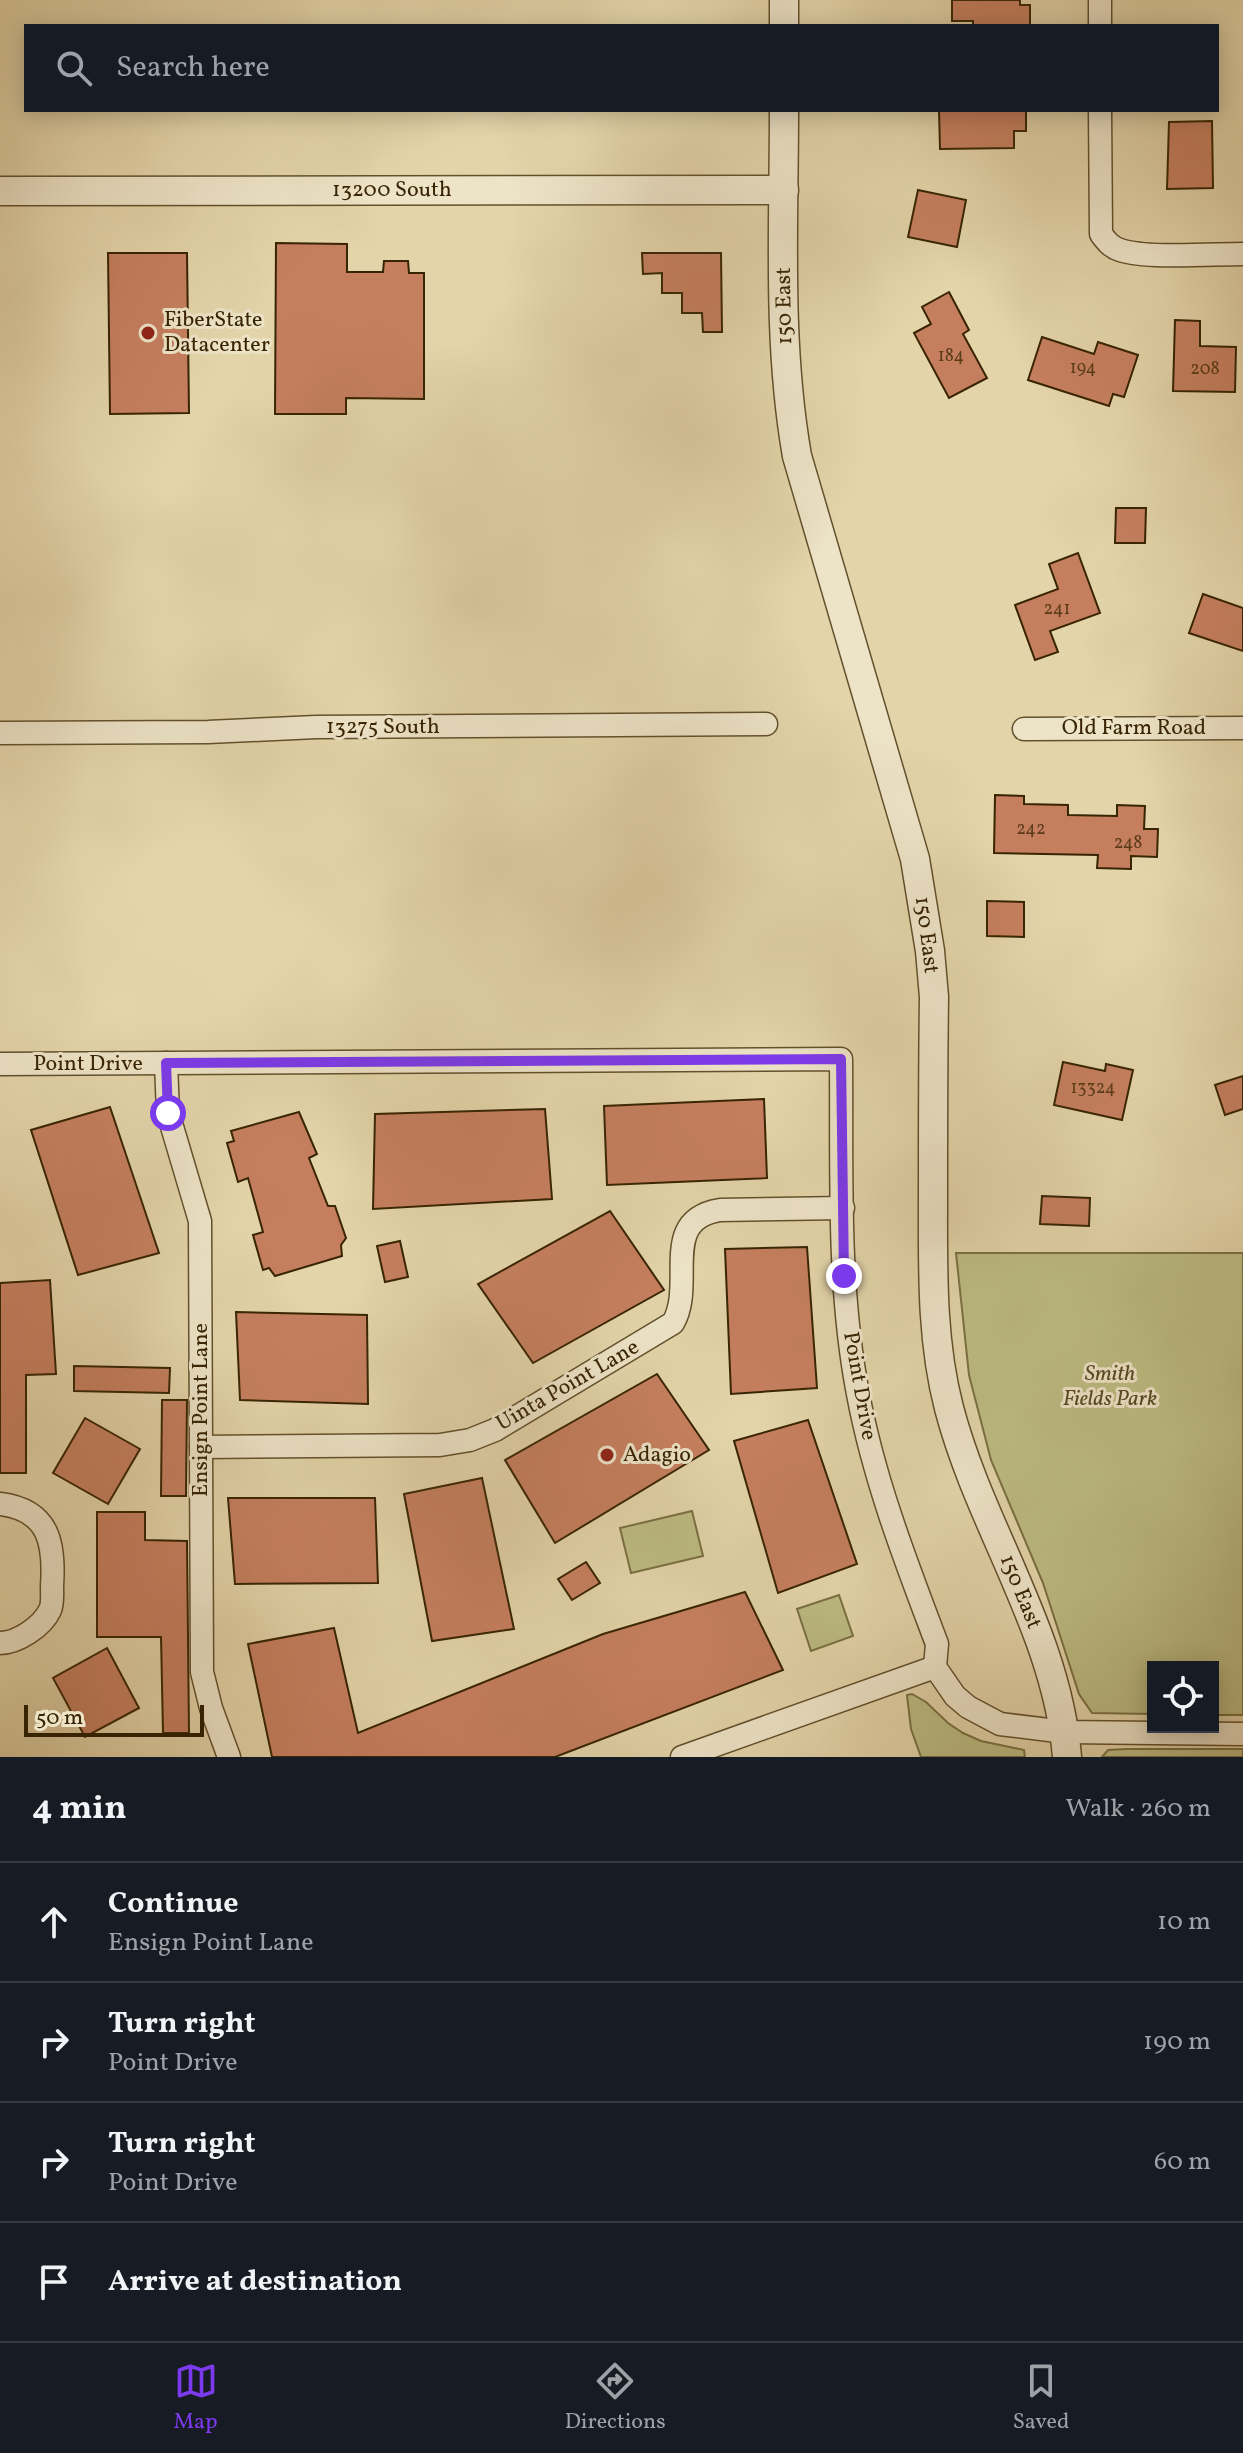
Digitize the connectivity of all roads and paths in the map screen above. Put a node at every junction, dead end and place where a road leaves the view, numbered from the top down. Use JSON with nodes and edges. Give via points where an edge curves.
{"nodes":[{"id":1,"x":784,"y":0,"type":"edge"},
{"id":2,"x":1100,"y":0,"type":"edge"},
{"id":3,"x":784,"y":24,"type":"edge"},
{"id":4,"x":1100,"y":24,"type":"edge"},
{"id":5,"x":784,"y":112,"type":"edge"},
{"id":6,"x":1100,"y":112,"type":"edge"},
{"id":7,"x":784,"y":190,"type":"junction"},
{"id":8,"x":0,"y":191,"type":"edge"},
{"id":9,"x":1243,"y":254,"type":"edge"},
{"id":10,"x":766,"y":724,"type":"dead end"},
{"id":11,"x":1243,"y":728,"type":"edge"},
{"id":12,"x":1024,"y":729,"type":"dead end"},
{"id":13,"x":0,"y":733,"type":"edge"},
{"id":14,"x":166,"y":1063,"type":"junction"},
{"id":15,"x":0,"y":1064,"type":"edge"},
{"id":16,"x":843,"y":1208,"type":"junction"},
{"id":17,"x":201,"y":1447,"type":"junction"},
{"id":18,"x":0,"y":1504,"type":"edge"},
{"id":19,"x":0,"y":1643,"type":"edge"},
{"id":20,"x":935,"y":1667,"type":"junction"},
{"id":21,"x":1243,"y":1734,"type":"edge"},
{"id":22,"x":1066,"y":1744,"type":"edge"},
{"id":23,"x":229,"y":1757,"type":"edge"},
{"id":24,"x":682,"y":1757,"type":"edge"}],
"edges":[{"from":1,"to":3,"type":"street"},
{"from":2,"to":4,"type":"street"},
{"from":5,"to":7,"type":"street","name":"150 East"},
{"from":6,"to":9,"type":"street","via":[[1101,234],[1108,243],[1142,253]]},
{"from":7,"to":8,"type":"street","name":"13200 South"},
{"from":7,"to":22,"type":"street","name":"150 East","via":[[786,370],[797,456],[915,859],[930,951],[933,1295],[941,1365],[961,1449],[1039,1636]]},
{"from":10,"to":13,"type":"street","name":"13275 South"},
{"from":11,"to":12,"type":"street","name":"Old Farm Road"},
{"from":14,"to":15,"type":"street","name":"Point Drive"},
{"from":14,"to":16,"type":"street","name":"Point Drive","via":[[841,1059]]},
{"from":14,"to":17,"type":"street","name":"Ensign Point Lane","via":[[168,1113],[200,1221]]},
{"from":16,"to":17,"type":"street","name":"Uinta Point Lane","via":[[720,1210],[701,1215],[683,1238],[682,1299],[673,1323],[470,1440],[440,1445]]},
{"from":16,"to":20,"type":"street","name":"Point Drive","via":[[848,1334],[857,1393],[873,1462],[937,1644]]},
{"from":17,"to":23,"type":"street","name":"Ensign Point Lane","via":[[202,1672]]},
{"from":18,"to":19,"type":"street","via":[[32,1513],[46,1528],[52,1550],[51,1610],[11,1643]]},
{"from":20,"to":22,"type":"street","via":[[955,1696],[984,1717]]},
{"from":20,"to":24,"type":"street"},
{"from":21,"to":22,"type":"street"}]}
